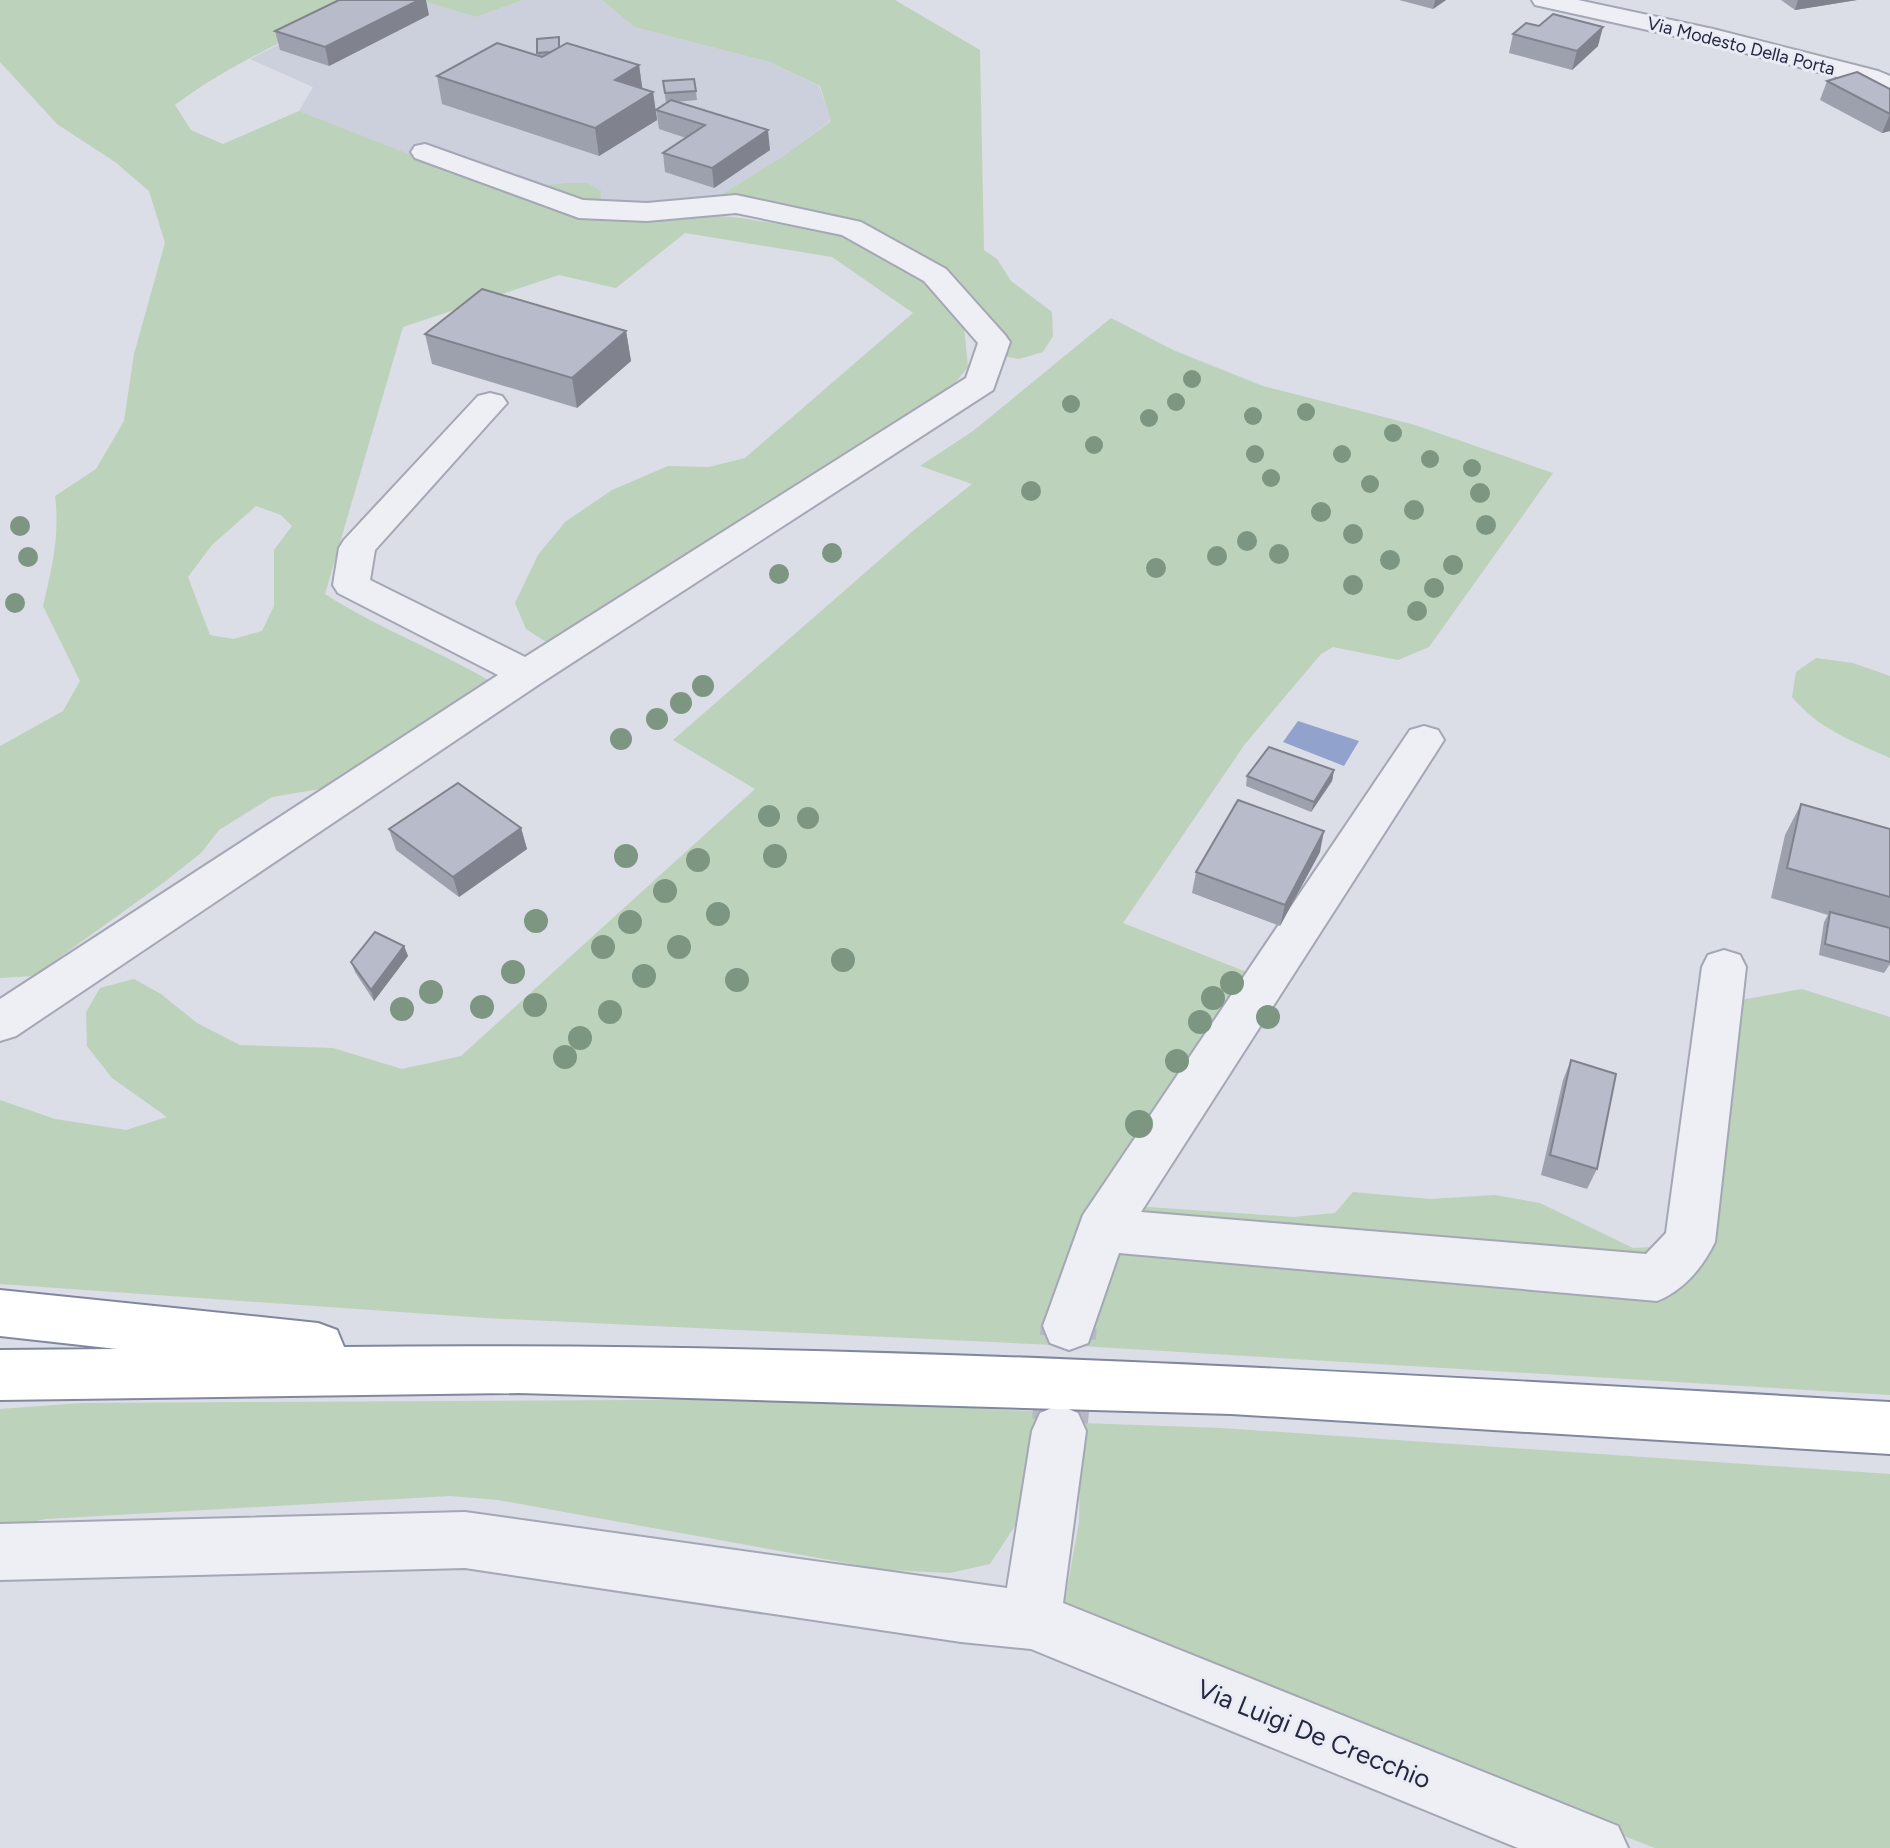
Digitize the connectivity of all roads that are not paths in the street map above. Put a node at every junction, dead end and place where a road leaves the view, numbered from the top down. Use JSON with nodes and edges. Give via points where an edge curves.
{"nodes":[{"id":1,"x":1544,"y":0,"type":"edge"},
{"id":2,"x":1665,"y":0,"type":"edge"},
{"id":3,"x":1673,"y":28,"type":"junction"},
{"id":4,"x":1890,"y":86,"type":"edge"},
{"id":5,"x":425,"y":152,"type":"dead end"},
{"id":6,"x":490,"y":403,"type":"dead end"},
{"id":7,"x":527,"y":674,"type":"junction"},
{"id":8,"x":1424,"y":740,"type":"dead end"},
{"id":9,"x":1724,"y":967,"type":"dead end"},
{"id":10,"x":0,"y":1023,"type":"edge"},
{"id":11,"x":1101,"y":1230,"type":"junction"},
{"id":12,"x":0,"y":1313,"type":"edge"},
{"id":13,"x":1069,"y":1326,"type":"tunnel mouth"},
{"id":14,"x":519,"y":1369,"type":"junction"},
{"id":15,"x":0,"y":1375,"type":"edge"},
{"id":16,"x":0,"y":1403,"type":"edge"},
{"id":17,"x":1890,"y":1428,"type":"edge"},
{"id":18,"x":1059,"y":1431,"type":"tunnel mouth"},
{"id":19,"x":0,"y":1552,"type":"edge"},
{"id":20,"x":1031,"y":1620,"type":"junction"},
{"id":21,"x":1596,"y":1848,"type":"edge"}],
"edges":[{"from":1,"to":3,"type":"street","name":"Via Modesto Della Porta"},
{"from":2,"to":3,"type":"street"},
{"from":3,"to":4,"type":"street","name":"Via Modesto Della Porta"},
{"from":5,"to":7,"type":"street","via":[[579,209],[647,212],[736,204],[851,228],[935,275],[994,342],[981,383]]},
{"from":6,"to":7,"type":"street","via":[[357,548],[351,585]]},
{"from":7,"to":10,"type":"street"},
{"from":8,"to":11,"type":"street"},
{"from":9,"to":11,"type":"street","via":[[1690,1242],[1657,1278]]},
{"from":11,"to":13,"type":"street"},
{"from":12,"to":14,"type":"highway"},
{"from":14,"to":15,"type":"highway"},
{"from":14,"to":16,"type":"highway"},
{"from":14,"to":17,"type":"highway","via":[[1231,1389]]},
{"from":18,"to":20,"type":"street"},
{"from":19,"to":20,"type":"street","name":"Via Luigi De Crecchio","via":[[465,1540]]},
{"from":20,"to":21,"type":"street","name":"Via Luigi De Crecchio"}]}
